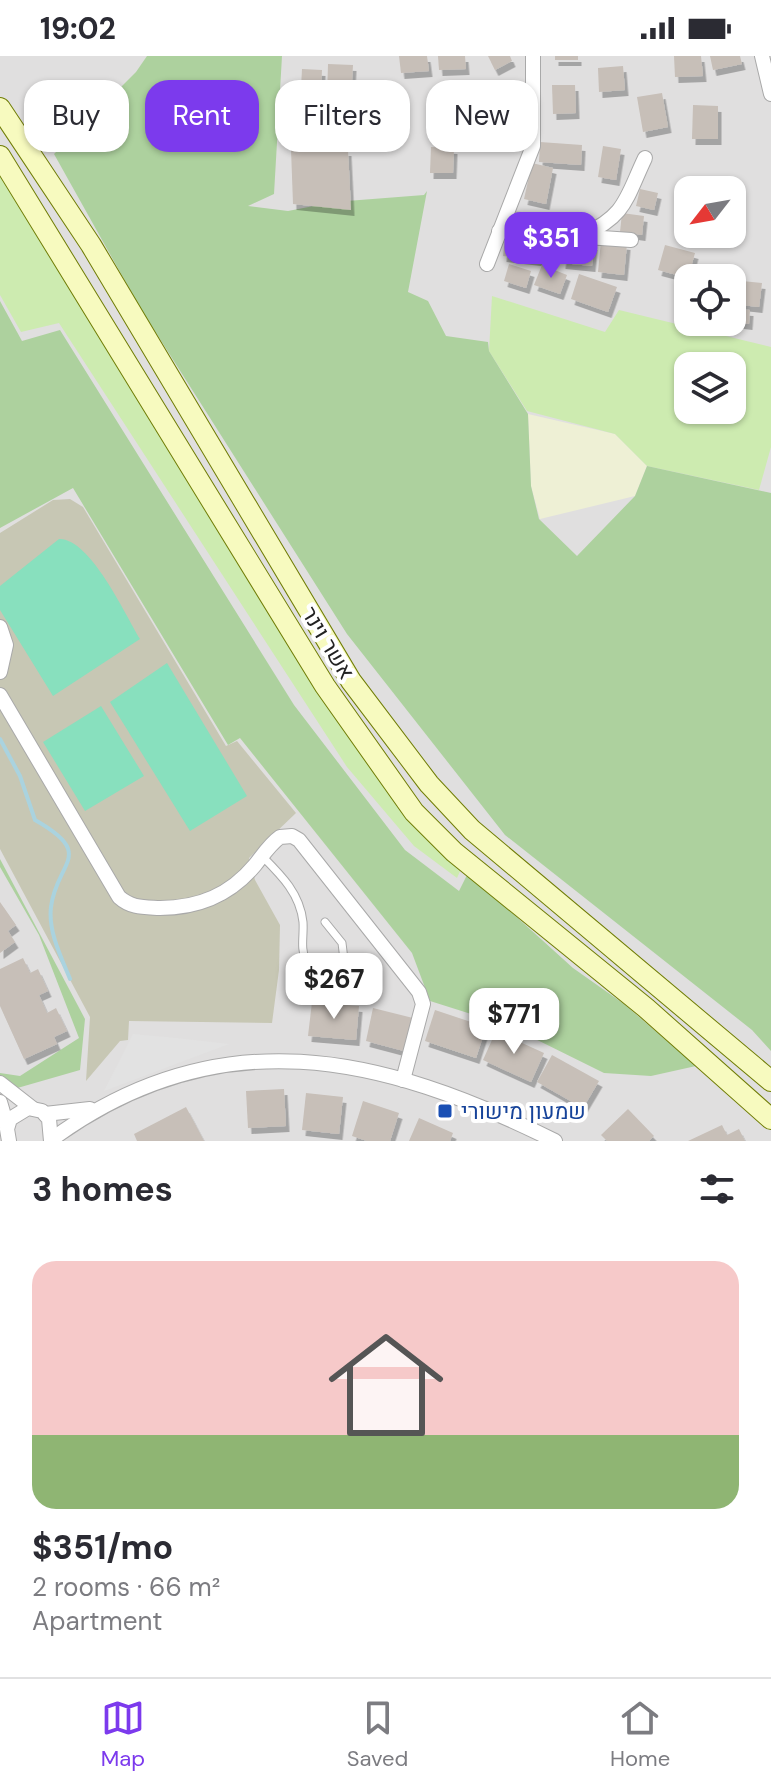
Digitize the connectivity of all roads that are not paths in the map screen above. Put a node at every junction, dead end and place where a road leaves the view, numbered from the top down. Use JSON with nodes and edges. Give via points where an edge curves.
{"nodes":[{"id":1,"x":533,"y":56,"type":"edge"},
{"id":2,"x":762,"y":56,"type":"edge"},
{"id":3,"x":771,"y":94,"type":"edge"},
{"id":4,"x":0,"y":108,"type":"edge"},
{"id":5,"x":0,"y":156,"type":"edge"},
{"id":6,"x":645,"y":158,"type":"dead end"},
{"id":7,"x":499,"y":231,"type":"junction"},
{"id":8,"x":579,"y":236,"type":"junction"},
{"id":9,"x":631,"y":240,"type":"dead end"},
{"id":10,"x":487,"y":264,"type":"dead end"},
{"id":11,"x":0,"y":627,"type":"edge"},
{"id":12,"x":0,"y":672,"type":"edge"},
{"id":13,"x":0,"y":695,"type":"edge"},
{"id":14,"x":262,"y":856,"type":"junction"},
{"id":15,"x":325,"y":922,"type":"dead end"},
{"id":16,"x":345,"y":968,"type":"junction"},
{"id":17,"x":372,"y":970,"type":"dead end"},
{"id":18,"x":403,"y":1080,"type":"junction"},
{"id":19,"x":771,"y":1081,"type":"edge"},
{"id":20,"x":0,"y":1083,"type":"edge"},
{"id":21,"x":0,"y":1102,"type":"edge"},
{"id":22,"x":98,"y":1107,"type":"junction"},
{"id":23,"x":38,"y":1111,"type":"junction"},
{"id":24,"x":771,"y":1119,"type":"edge"},
{"id":25,"x":8,"y":1133,"type":"edge"},
{"id":26,"x":51,"y":1141,"type":"edge"},
{"id":27,"x":555,"y":1141,"type":"edge"}],
"edges":[{"from":1,"to":7,"type":"street","via":[[533,146]]},
{"from":2,"to":3,"type":"street"},
{"from":4,"to":19,"type":"main road","name":"אשר וינר","via":[[91,245],[351,681],[387,732],[472,830]]},
{"from":5,"to":24,"type":"main road","name":"אשר וינר","via":[[325,686],[396,789],[454,852],[646,1008]]},
{"from":6,"to":8,"type":"street","via":[[620,211]]},
{"from":7,"to":8,"type":"street"},
{"from":7,"to":10,"type":"street"},
{"from":8,"to":9,"type":"street"},
{"from":11,"to":12,"type":"street","via":[[6,645]]},
{"from":13,"to":14,"type":"street","via":[[126,903],[168,908],[200,904],[231,888]]},
{"from":14,"to":16,"type":"lane","via":[[301,908],[306,961]]},
{"from":14,"to":18,"type":"street","via":[[280,837],[299,840],[419,992],[423,1004]]},
{"from":15,"to":16,"type":"lane","via":[[345,951]]},
{"from":16,"to":17,"type":"lane"},
{"from":18,"to":22,"type":"street","via":[[324,1065],[230,1062],[178,1073]]},
{"from":18,"to":27,"type":"street","via":[[474,1104]]},
{"from":20,"to":23,"type":"street"},
{"from":21,"to":25,"type":"street"},
{"from":22,"to":23,"type":"street"},
{"from":22,"to":26,"type":"street"},
{"from":23,"to":25,"type":"street","via":[[18,1111]]},
{"from":23,"to":26,"type":"street","via":[[52,1126]]}]}
